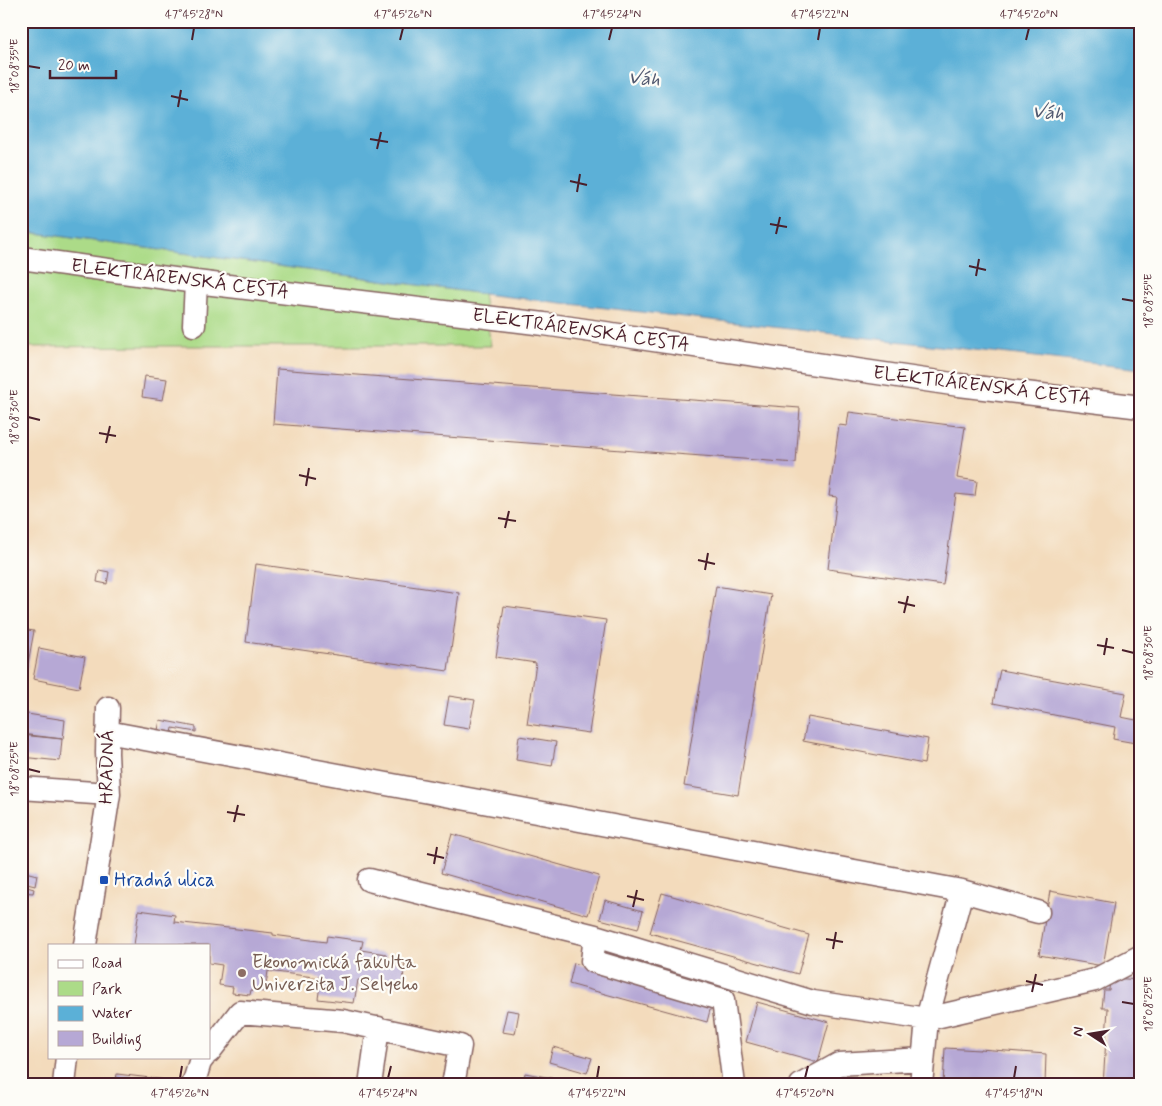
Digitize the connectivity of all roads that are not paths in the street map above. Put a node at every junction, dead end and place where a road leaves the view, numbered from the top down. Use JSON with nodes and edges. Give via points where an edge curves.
{"nodes":[{"id":1,"x":21,"y":258,"type":"edge"},
{"id":2,"x":196,"y":282,"type":"junction"},
{"id":3,"x":194,"y":325,"type":"dead end"},
{"id":4,"x":1141,"y":407,"type":"edge"},
{"id":5,"x":108,"y":708,"type":"dead end"},
{"id":6,"x":107,"y":732,"type":"junction"},
{"id":7,"x":21,"y":788,"type":"edge"},
{"id":8,"x":109,"y":794,"type":"junction"},
{"id":9,"x":369,"y":880,"type":"dead end"},
{"id":10,"x":962,"y":891,"type":"junction"},
{"id":11,"x":1038,"y":912,"type":"dead end"},
{"id":12,"x":595,"y":936,"type":"junction"},
{"id":13,"x":84,"y":944,"type":"edge"},
{"id":14,"x":1141,"y":956,"type":"edge"},
{"id":15,"x":927,"y":1019,"type":"junction"},
{"id":16,"x":378,"y":1028,"type":"junction"},
{"id":17,"x":210,"y":1051,"type":"edge"},
{"id":18,"x":67,"y":1058,"type":"edge"},
{"id":19,"x":203,"y":1058,"type":"edge"},
{"id":20,"x":923,"y":1059,"type":"junction"},
{"id":21,"x":64,"y":1085,"type":"edge"},
{"id":22,"x":194,"y":1085,"type":"edge"},
{"id":23,"x":370,"y":1085,"type":"edge"},
{"id":24,"x":453,"y":1085,"type":"edge"},
{"id":25,"x":734,"y":1085,"type":"edge"},
{"id":26,"x":801,"y":1085,"type":"edge"},
{"id":27,"x":921,"y":1085,"type":"edge"}],
"edges":[{"from":1,"to":2,"type":"street","name":"ELEKTRÁRENSKÁ CESTA"},
{"from":2,"to":3,"type":"street"},
{"from":2,"to":4,"type":"street","name":"ELEKTRÁRENSKÁ CESTA","via":[[544,324],[959,385]]},
{"from":5,"to":6,"type":"street","name":"HRADNÁ"},
{"from":6,"to":8,"type":"street","name":"HRADNÁ"},
{"from":6,"to":10,"type":"street"},
{"from":7,"to":8,"type":"street"},
{"from":8,"to":13,"type":"street","name":"HRADNÁ"},
{"from":9,"to":12,"type":"street"},
{"from":10,"to":11,"type":"street"},
{"from":10,"to":15,"type":"street"},
{"from":12,"to":15,"type":"street","via":[[813,1002]]},
{"from":12,"to":25,"type":"street","via":[[592,961],[723,1000]]},
{"from":14,"to":15,"type":"street","via":[[1095,980]]},
{"from":15,"to":20,"type":"street"},
{"from":16,"to":17,"type":"street","via":[[343,1021],[240,1012]]},
{"from":16,"to":23,"type":"street"},
{"from":16,"to":24,"type":"street","via":[[460,1046]]},
{"from":18,"to":21,"type":"street"},
{"from":19,"to":22,"type":"street"},
{"from":20,"to":26,"type":"street","via":[[839,1064]]},
{"from":20,"to":27,"type":"street"}]}
